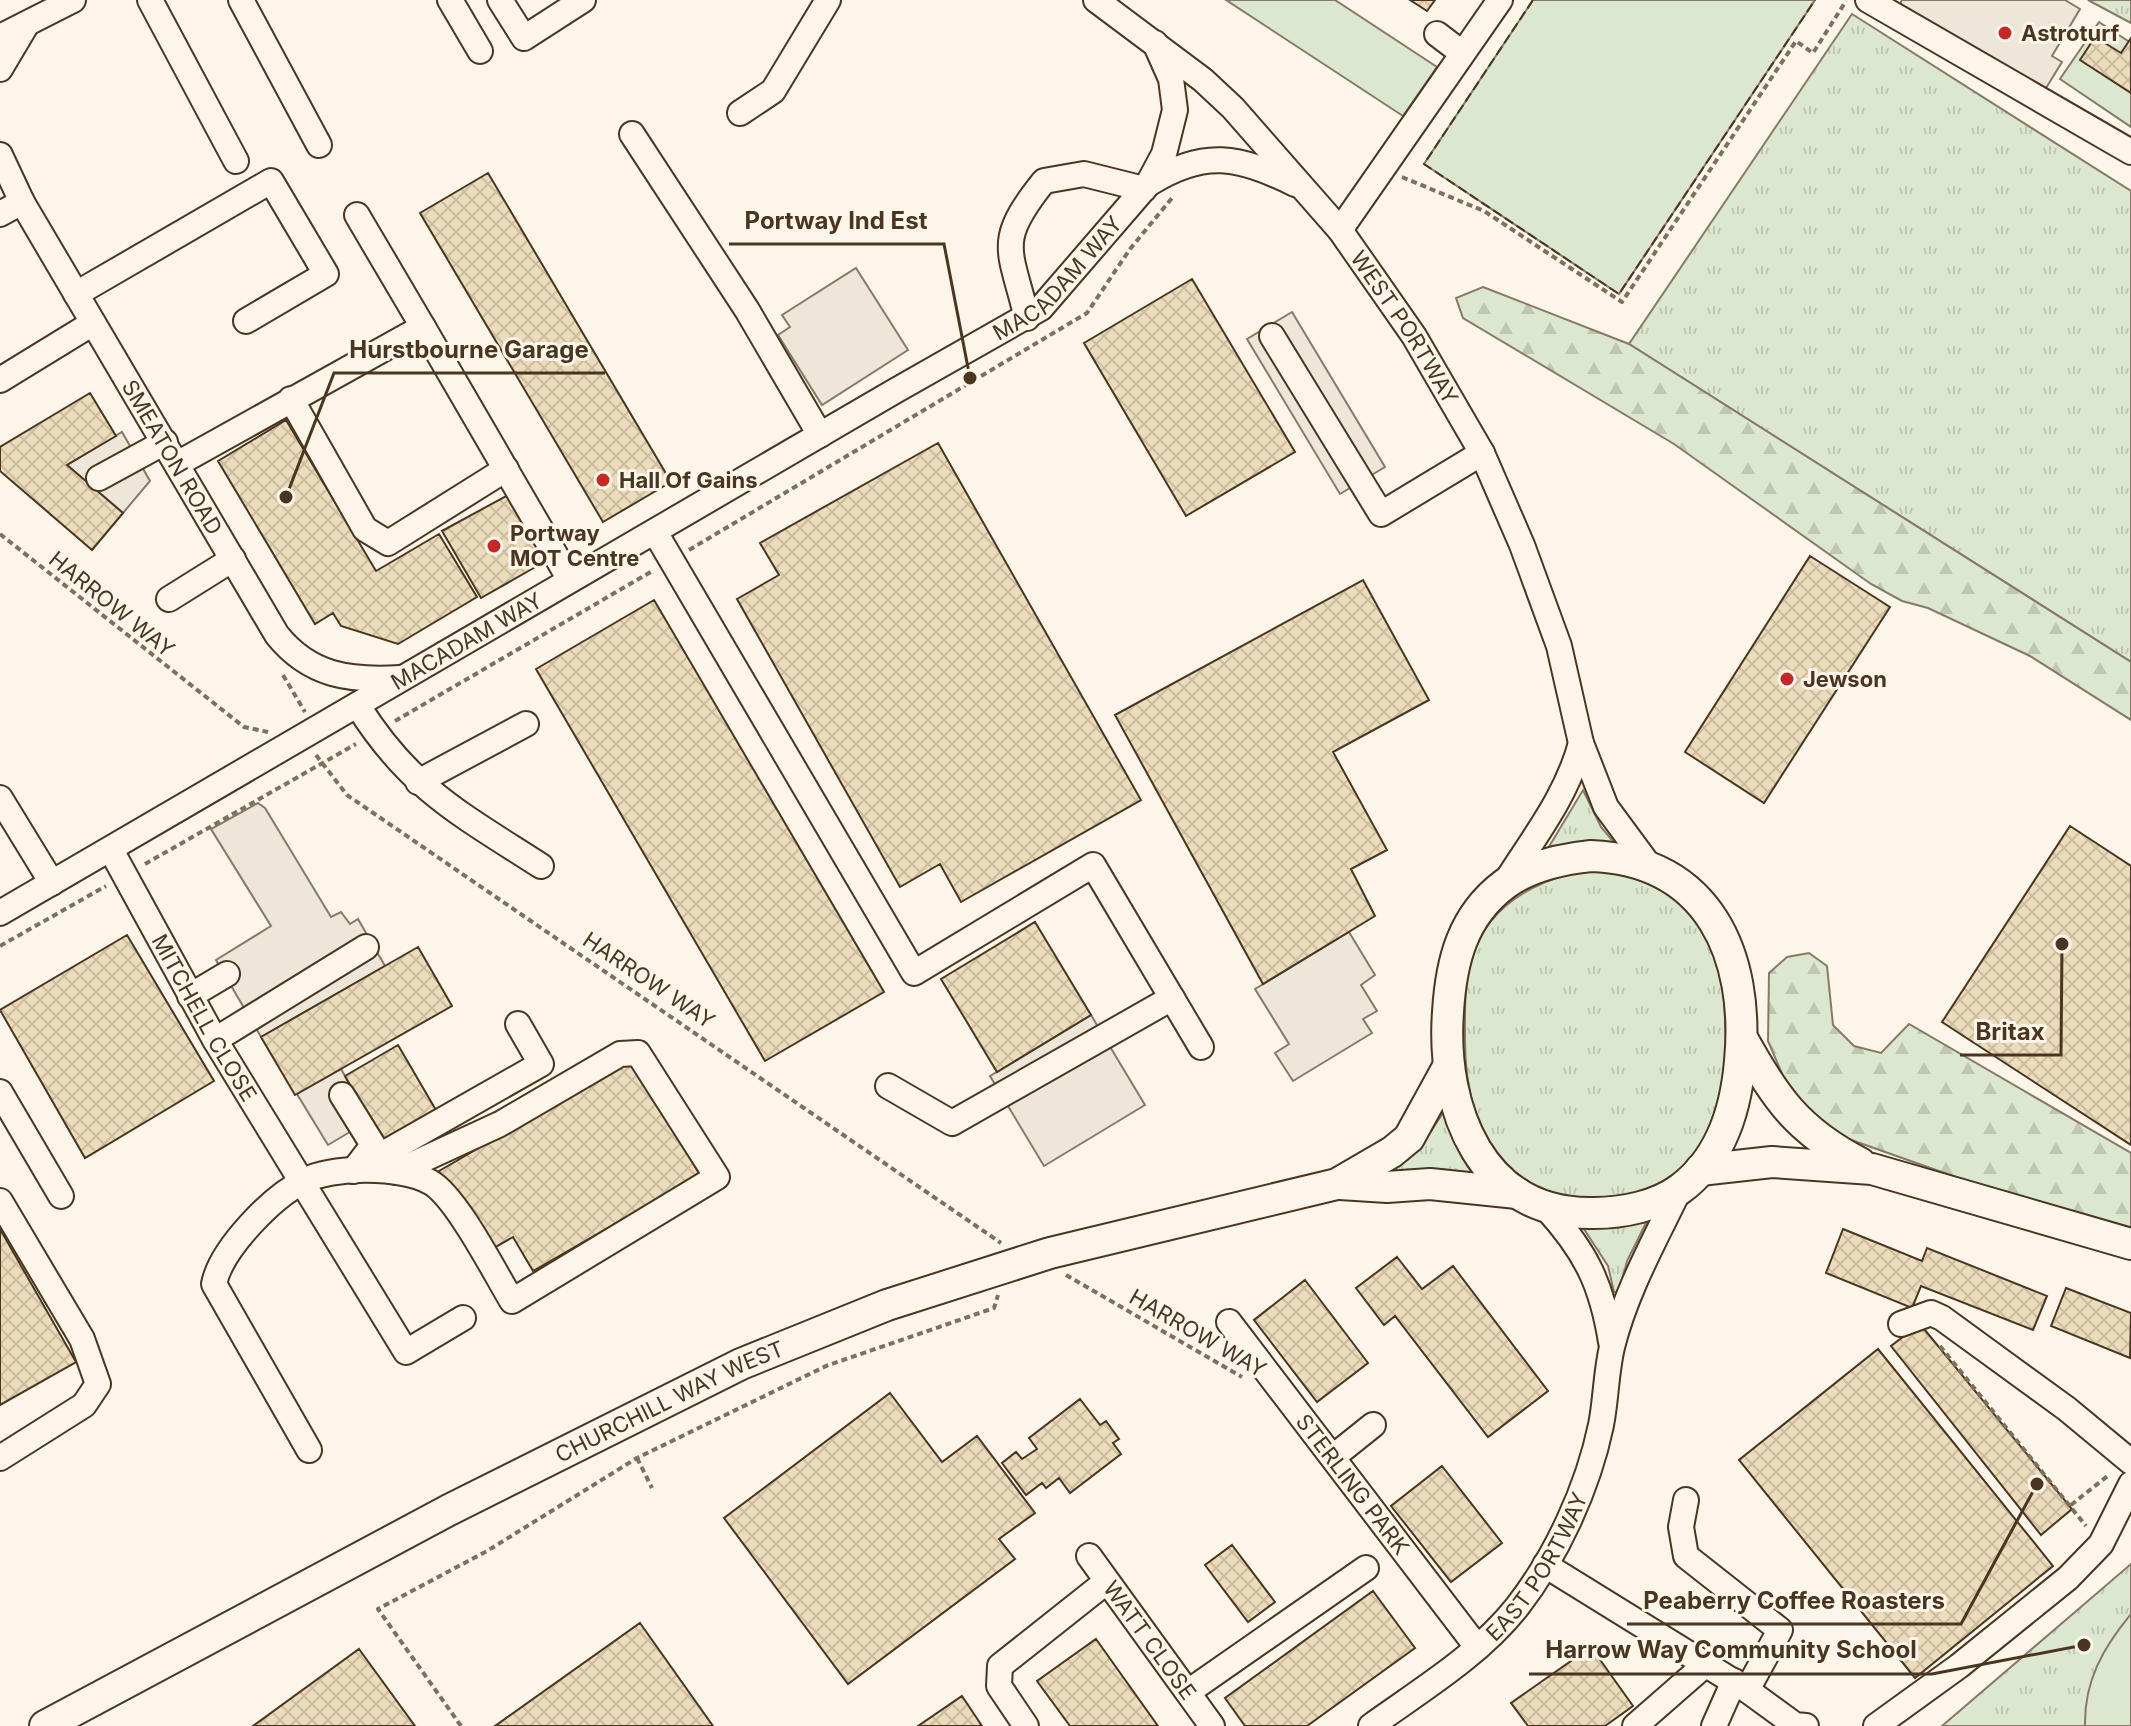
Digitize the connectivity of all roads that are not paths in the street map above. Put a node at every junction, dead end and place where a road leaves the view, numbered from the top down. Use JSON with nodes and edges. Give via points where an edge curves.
{"nodes":[{"id":1,"x":73,"y":0,"type":"edge"},
{"id":2,"x":150,"y":0,"type":"edge"},
{"id":3,"x":241,"y":0,"type":"edge"},
{"id":4,"x":450,"y":0,"type":"edge"},
{"id":5,"x":500,"y":0,"type":"edge"},
{"id":6,"x":583,"y":0,"type":"edge"},
{"id":7,"x":828,"y":0,"type":"edge"},
{"id":8,"x":1096,"y":0,"type":"edge"},
{"id":9,"x":1500,"y":0,"type":"edge"},
{"id":10,"x":1868,"y":0,"type":"edge"},
{"id":11,"x":29,"y":23,"type":"junction"},
{"id":12,"x":1437,"y":34,"type":"dead end"},
{"id":13,"x":0,"y":37,"type":"edge"},
{"id":14,"x":1155,"y":43,"type":"junction"},
{"id":15,"x":480,"y":51,"type":"dead end"},
{"id":16,"x":1462,"y":53,"type":"junction"},
{"id":17,"x":0,"y":69,"type":"edge"},
{"id":18,"x":740,"y":113,"type":"dead end"},
{"id":19,"x":632,"y":134,"type":"dead end"},
{"id":20,"x":319,"y":145,"type":"dead end"},
{"id":21,"x":2131,"y":152,"type":"edge"},
{"id":22,"x":0,"y":155,"type":"edge"},
{"id":23,"x":236,"y":161,"type":"dead end"},
{"id":24,"x":1146,"y":187,"type":"junction"},
{"id":25,"x":1306,"y":190,"type":"junction"},
{"id":26,"x":22,"y":202,"type":"junction"},
{"id":27,"x":0,"y":214,"type":"edge"},
{"id":28,"x":357,"y":215,"type":"dead end"},
{"id":29,"x":1340,"y":230,"type":"junction"},
{"id":30,"x":76,"y":294,"type":"junction"},
{"id":31,"x":1027,"y":318,"type":"junction"},
{"id":32,"x":246,"y":321,"type":"dead end"},
{"id":33,"x":93,"y":323,"type":"junction"},
{"id":34,"x":423,"y":327,"type":"junction"},
{"id":35,"x":1272,"y":336,"type":"dead end"},
{"id":36,"x":0,"y":380,"type":"edge"},
{"id":37,"x":291,"y":399,"type":"junction"},
{"id":38,"x":820,"y":435,"type":"junction"},
{"id":39,"x":165,"y":442,"type":"junction"},
{"id":40,"x":1482,"y":453,"type":"junction"},
{"id":41,"x":177,"y":464,"type":"junction"},
{"id":42,"x":506,"y":469,"type":"junction"},
{"id":43,"x":99,"y":478,"type":"dead end"},
{"id":44,"x":655,"y":532,"type":"junction"},
{"id":45,"x":233,"y":559,"type":"junction"},
{"id":46,"x":570,"y":580,"type":"junction"},
{"id":47,"x":169,"y":599,"type":"dead end"},
{"id":48,"x":403,"y":678,"type":"junction"},
{"id":49,"x":358,"y":706,"type":"junction"},
{"id":50,"x":526,"y":724,"type":"dead end"},
{"id":51,"x":1581,"y":743,"type":"junction"},
{"id":52,"x":418,"y":782,"type":"junction"},
{"id":53,"x":0,"y":798,"type":"edge"},
{"id":54,"x":111,"y":850,"type":"junction"},
{"id":55,"x":541,"y":866,"type":"dead end"},
{"id":56,"x":1651,"y":868,"type":"junction"},
{"id":57,"x":52,"y":883,"type":"junction"},
{"id":58,"x":1504,"y":885,"type":"junction"},
{"id":59,"x":0,"y":913,"type":"edge"},
{"id":60,"x":366,"y":947,"type":"dead end"},
{"id":61,"x":227,"y":974,"type":"dead end"},
{"id":62,"x":190,"y":996,"type":"junction"},
{"id":63,"x":1172,"y":998,"type":"junction"},
{"id":64,"x":518,"y":1024,"type":"dead end"},
{"id":65,"x":1742,"y":1038,"type":"junction"},
{"id":66,"x":215,"y":1040,"type":"junction"},
{"id":67,"x":1201,"y":1047,"type":"dead end"},
{"id":68,"x":1448,"y":1067,"type":"junction"},
{"id":69,"x":888,"y":1086,"type":"dead end"},
{"id":70,"x":0,"y":1092,"type":"edge"},
{"id":71,"x":342,"y":1095,"type":"dead end"},
{"id":72,"x":1872,"y":1169,"type":"junction"},
{"id":73,"x":353,"y":1171,"type":"junction"},
{"id":74,"x":396,"y":1172,"type":"junction"},
{"id":75,"x":1690,"y":1180,"type":"junction"},
{"id":76,"x":303,"y":1181,"type":"junction"},
{"id":77,"x":1337,"y":1184,"type":"junction"},
{"id":78,"x":1517,"y":1193,"type":"junction"},
{"id":79,"x":61,"y":1196,"type":"dead end"},
{"id":80,"x":0,"y":1201,"type":"edge"},
{"id":81,"x":1547,"y":1209,"type":"junction"},
{"id":82,"x":2131,"y":1244,"type":"edge"},
{"id":83,"x":463,"y":1318,"type":"dead end"},
{"id":84,"x":1908,"y":1321,"type":"road end"},
{"id":85,"x":1229,"y":1322,"type":"dead end"},
{"id":86,"x":1612,"y":1348,"type":"junction"},
{"id":87,"x":1373,"y":1425,"type":"dead end"},
{"id":88,"x":309,"y":1450,"type":"dead end"},
{"id":89,"x":1333,"y":1457,"type":"junction"},
{"id":90,"x":0,"y":1458,"type":"edge"},
{"id":91,"x":2125,"y":1472,"type":"edge"},
{"id":92,"x":1686,"y":1500,"type":"dead end"},
{"id":93,"x":1089,"y":1556,"type":"dead end"},
{"id":94,"x":1545,"y":1565,"type":"junction"},
{"id":95,"x":1366,"y":1568,"type":"dead end"},
{"id":96,"x":1106,"y":1582,"type":"junction"},
{"id":97,"x":1477,"y":1647,"type":"junction"},
{"id":98,"x":1706,"y":1664,"type":"junction"},
{"id":99,"x":1740,"y":1686,"type":"junction"},
{"id":100,"x":1188,"y":1692,"type":"junction"},
{"id":101,"x":1801,"y":1725,"type":"edge"},
{"id":102,"x":45,"y":1726,"type":"edge"},
{"id":103,"x":1026,"y":1726,"type":"edge"},
{"id":104,"x":1212,"y":1726,"type":"edge"},
{"id":105,"x":1371,"y":1726,"type":"edge"},
{"id":106,"x":1635,"y":1726,"type":"edge"},
{"id":107,"x":1714,"y":1726,"type":"edge"},
{"id":108,"x":1876,"y":1726,"type":"edge"}],
"edges":[{"from":1,"to":11,"type":"street"},
{"from":2,"to":23,"type":"street"},
{"from":3,"to":20,"type":"street"},
{"from":4,"to":15,"type":"street"},
{"from":5,"to":6,"type":"street","via":[[524,38]]},
{"from":7,"to":18,"type":"street","via":[[773,91]]},
{"from":8,"to":14,"type":"street","name":"WEST PORTWAY"},
{"from":9,"to":16,"type":"street"},
{"from":10,"to":21,"type":"street"},
{"from":11,"to":13,"type":"street"},
{"from":11,"to":17,"type":"street"},
{"from":12,"to":16,"type":"street"},
{"from":14,"to":24,"type":"street","via":[[1171,79],[1175,110],[1164,154]]},
{"from":14,"to":25,"type":"street","name":"WEST PORTWAY","via":[[1233,108]]},
{"from":16,"to":29,"type":"street"},
{"from":19,"to":38,"type":"street","via":[[747,310]]},
{"from":22,"to":26,"type":"street","name":"SMEATON ROAD"},
{"from":24,"to":25,"type":"street","via":[[1186,162],[1216,158],[1259,167]]},
{"from":24,"to":31,"type":"street","name":"MACADAM WAY","via":[[1078,269]]},
{"from":24,"to":31,"type":"street","via":[[1084,174],[1044,181],[1012,226],[1009,241]]},
{"from":25,"to":29,"type":"street","name":"WEST PORTWAY"},
{"from":26,"to":27,"type":"street"},
{"from":26,"to":30,"type":"street","name":"SMEATON ROAD"},
{"from":28,"to":34,"type":"street"},
{"from":29,"to":40,"type":"street","name":"WEST PORTWAY","via":[[1414,336]]},
{"from":30,"to":32,"type":"street","via":[[271,181],[326,274]]},
{"from":30,"to":33,"type":"street","name":"SMEATON ROAD"},
{"from":31,"to":38,"type":"street","name":"MACADAM WAY"},
{"from":33,"to":36,"type":"street"},
{"from":33,"to":39,"type":"street","name":"SMEATON ROAD"},
{"from":34,"to":37,"type":"street"},
{"from":34,"to":42,"type":"street"},
{"from":35,"to":40,"type":"street","via":[[1381,514]]},
{"from":37,"to":41,"type":"street"},
{"from":37,"to":42,"type":"street","via":[[365,529],[388,543]]},
{"from":38,"to":44,"type":"street","name":"MACADAM WAY"},
{"from":39,"to":41,"type":"street","name":"SMEATON ROAD"},
{"from":39,"to":43,"type":"street"},
{"from":40,"to":51,"type":"street","name":"WEST PORTWAY","via":[[1559,646]]},
{"from":41,"to":45,"type":"street","name":"SMEATON ROAD"},
{"from":42,"to":46,"type":"street"},
{"from":44,"to":46,"type":"street","name":"MACADAM WAY"},
{"from":44,"to":63,"type":"street","via":[[914,973],[1093,865]]},
{"from":45,"to":47,"type":"street"},
{"from":45,"to":48,"type":"street","name":"SMEATON ROAD","via":[[277,635],[300,659],[339,677]]},
{"from":46,"to":48,"type":"street","name":"MACADAM WAY"},
{"from":48,"to":49,"type":"street","name":"MACADAM WAY"},
{"from":49,"to":52,"type":"street"},
{"from":49,"to":54,"type":"street","name":"MACADAM WAY"},
{"from":50,"to":52,"type":"street"},
{"from":51,"to":56,"type":"street","name":"WEST PORTWAY","via":[[1606,807]]},
{"from":51,"to":58,"type":"street","via":[[1553,810]]},
{"from":52,"to":55,"type":"street"},
{"from":53,"to":57,"type":"street"},
{"from":54,"to":57,"type":"street","name":"MACADAM WAY"},
{"from":54,"to":62,"type":"street","name":"MITCHELL CLOSE"},
{"from":56,"to":58,"type":"main road","name":"CHURCHILL WAY WEST","via":[[1613,857],[1580,857],[1543,866]]},
{"from":56,"to":65,"type":"main road","name":"CHURCHILL WAY WEST","via":[[1690,892],[1726,939],[1740,995]]},
{"from":57,"to":59,"type":"street","name":"MACADAM WAY"},
{"from":58,"to":68,"type":"main road","name":"CHURCHILL WAY WEST","via":[[1458,943],[1449,992]]},
{"from":60,"to":66,"type":"street"},
{"from":61,"to":62,"type":"street"},
{"from":62,"to":66,"type":"street","name":"MITCHELL CLOSE"},
{"from":63,"to":67,"type":"street"},
{"from":63,"to":69,"type":"street","via":[[952,1123]]},
{"from":64,"to":73,"type":"street","via":[[541,1064]]},
{"from":65,"to":72,"type":"main road","name":"CHURCHILL WAY WEST","via":[[1769,1086],[1802,1126],[1825,1145]]},
{"from":65,"to":75,"type":"main road","name":"CHURCHILL WAY WEST","via":[[1726,1131]]},
{"from":66,"to":76,"type":"street","name":"MITCHELL CLOSE"},
{"from":68,"to":77,"type":"main road","name":"CHURCHILL WAY WEST","via":[[1409,1138]]},
{"from":68,"to":78,"type":"main road","name":"CHURCHILL WAY WEST","via":[[1454,1104],[1471,1144]]},
{"from":70,"to":79,"type":"street"},
{"from":71,"to":73,"type":"street","via":[[373,1145]]},
{"from":72,"to":75,"type":"main road","name":"CHURCHILL WAY WEST","via":[[1772,1162]]},
{"from":72,"to":82,"type":"main road","name":"CHURCHILL WAY WEST"},
{"from":73,"to":74,"type":"street"},
{"from":73,"to":76,"type":"street"},
{"from":74,"to":74,"type":"street","via":[[428,1181],[445,1193],[512,1301],[717,1177],[638,1053],[620,1054],[500,1124]]},
{"from":75,"to":81,"type":"main road","name":"CHURCHILL WAY WEST","via":[[1621,1211]]},
{"from":75,"to":86,"type":"street","via":[[1640,1266]]},
{"from":76,"to":83,"type":"street","name":"MITCHELL CLOSE","via":[[406,1352]]},
{"from":76,"to":88,"type":"street","via":[[269,1207],[232,1248],[218,1265],[214,1284]]},
{"from":77,"to":78,"type":"main road","name":"CHURCHILL WAY WEST","via":[[1430,1184]]},
{"from":77,"to":102,"type":"main road","name":"CHURCHILL WAY WEST","via":[[1050,1253],[887,1305],[728,1369],[476,1496]]},
{"from":78,"to":81,"type":"main road","name":"CHURCHILL WAY WEST"},
{"from":80,"to":90,"type":"street","via":[[82,1339],[98,1384],[84,1405]]},
{"from":81,"to":86,"type":"street","via":[[1595,1276]]},
{"from":84,"to":91,"type":"street","via":[[1931,1313],[1942,1318],[2067,1409]]},
{"from":85,"to":89,"type":"street","name":"STERLING PARK"},
{"from":86,"to":94,"type":"street","name":"EAST PORTWAY","via":[[1590,1467]]},
{"from":87,"to":89,"type":"street"},
{"from":89,"to":97,"type":"street","name":"STERLING PARK"},
{"from":91,"to":108,"type":"street","via":[[2101,1544],[2068,1578]]},
{"from":92,"to":99,"type":"street","via":[[1681,1527],[1686,1556],[1780,1630]]},
{"from":93,"to":96,"type":"street","name":"WATT CLOSE"},
{"from":94,"to":97,"type":"street","name":"EAST PORTWAY","via":[[1517,1607]]},
{"from":94,"to":98,"type":"street"},
{"from":95,"to":100,"type":"street"},
{"from":96,"to":100,"type":"street","name":"WATT CLOSE"},
{"from":96,"to":103,"type":"street","via":[[1000,1666],[999,1686]]},
{"from":97,"to":105,"type":"street","name":"EAST PORTWAY"},
{"from":98,"to":99,"type":"street"},
{"from":98,"to":106,"type":"street"},
{"from":99,"to":101,"type":"street"},
{"from":99,"to":107,"type":"street"},
{"from":100,"to":104,"type":"street","name":"WATT CLOSE"}]}
